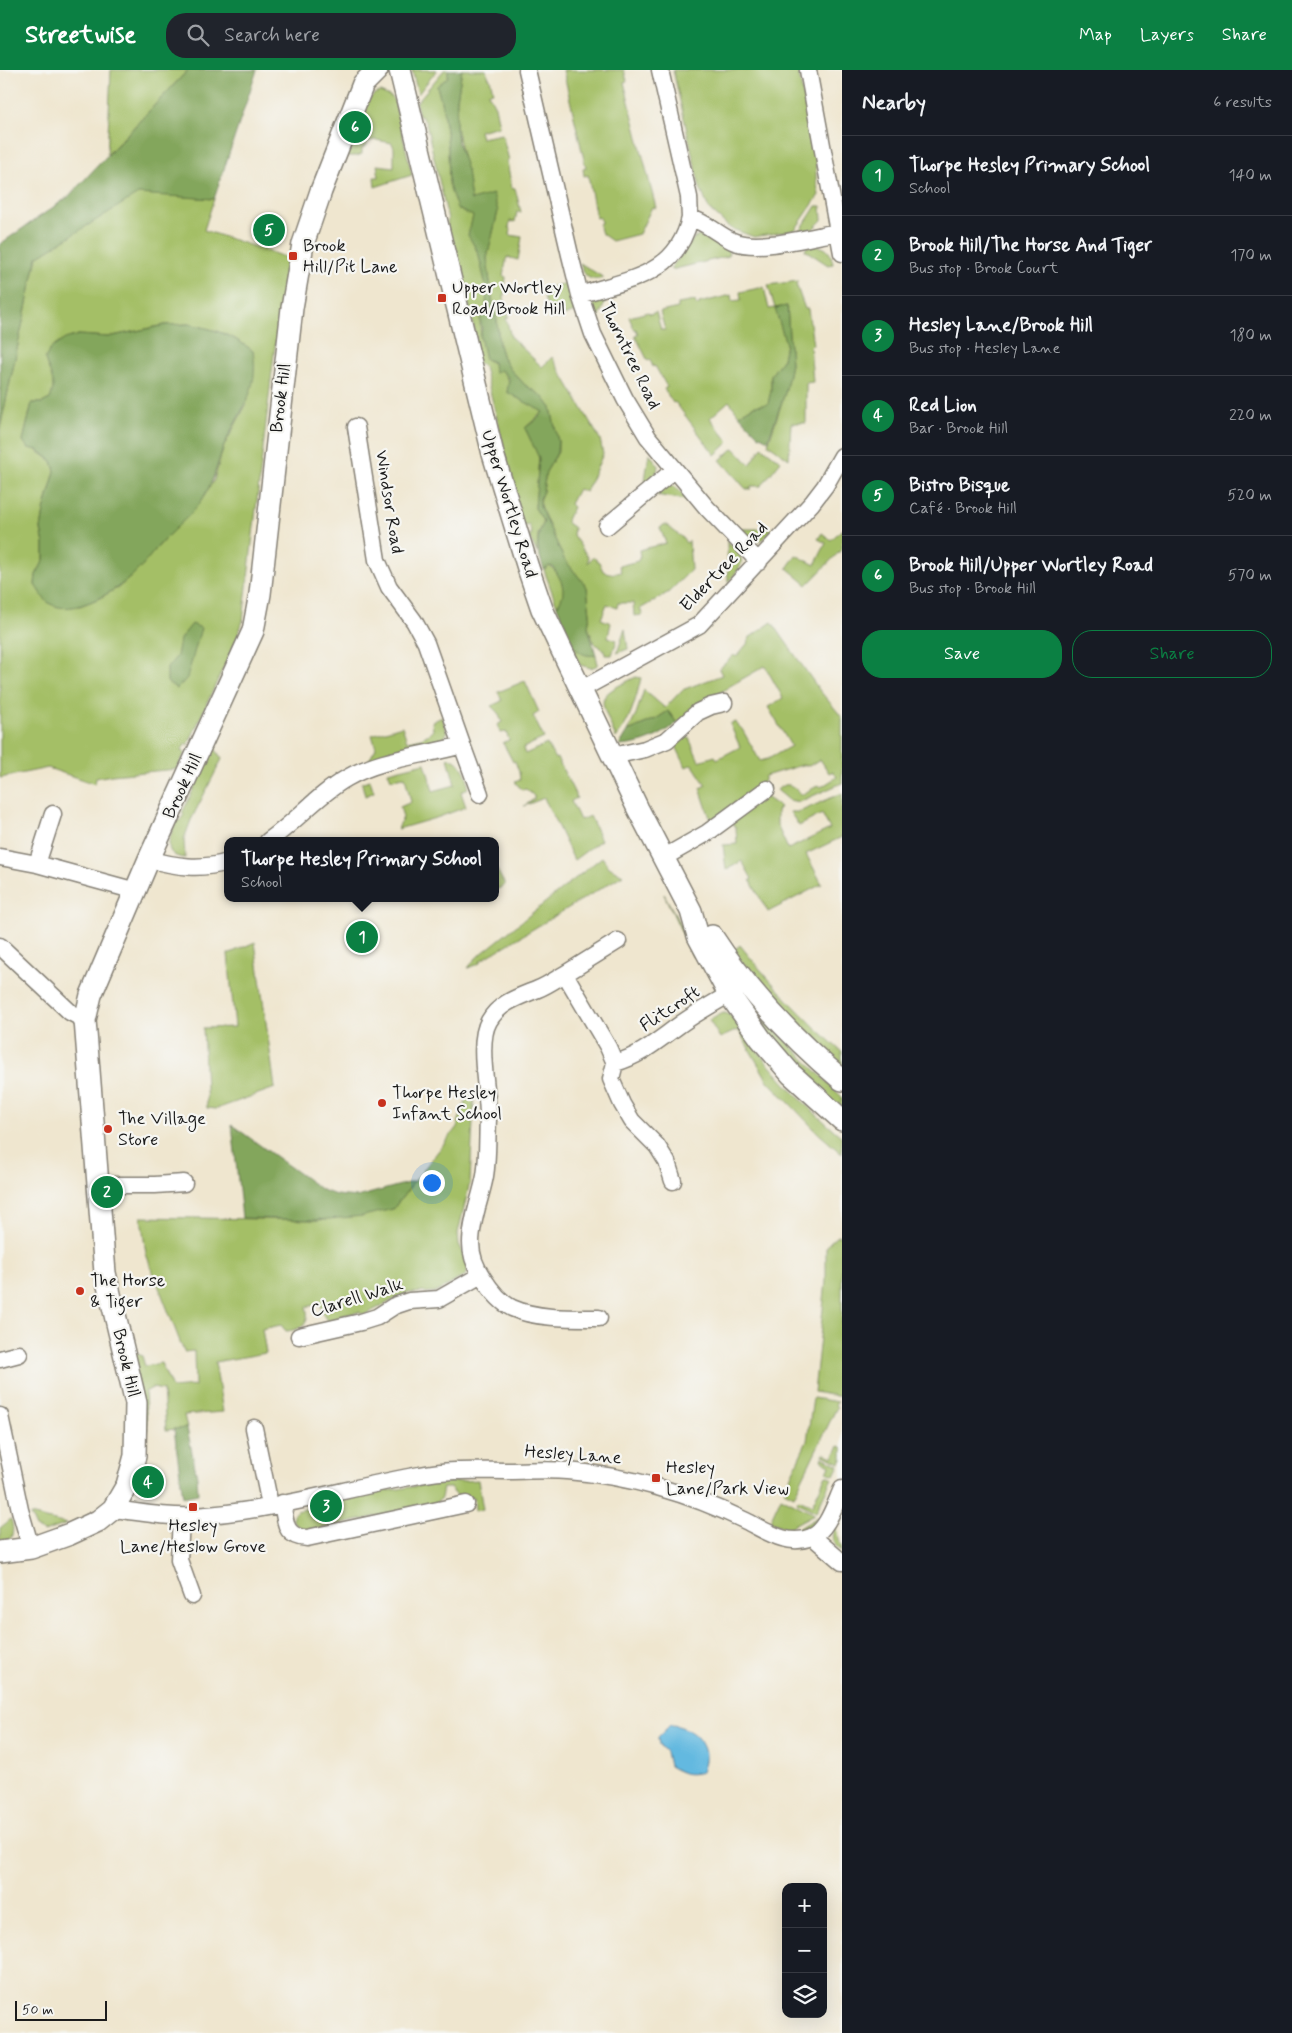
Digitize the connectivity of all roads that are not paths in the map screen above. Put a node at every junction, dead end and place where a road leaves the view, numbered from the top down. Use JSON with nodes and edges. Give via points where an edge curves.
{"nodes":[{"id":1,"x":377,"y":70,"type":"edge"},
{"id":2,"x":400,"y":70,"type":"edge"},
{"id":3,"x":527,"y":70,"type":"edge"},
{"id":4,"x":660,"y":70,"type":"edge"},
{"id":5,"x":808,"y":70,"type":"edge"},
{"id":6,"x":690,"y":218,"type":"junction"},
{"id":7,"x":838,"y":232,"type":"junction"},
{"id":8,"x":842,"y":253,"type":"edge"},
{"id":9,"x":580,"y":295,"type":"junction"},
{"id":10,"x":356,"y":427,"type":"dead end"},
{"id":11,"x":842,"y":456,"type":"edge"},
{"id":12,"x":674,"y":470,"type":"junction"},
{"id":13,"x":607,"y":526,"type":"dead end"},
{"id":14,"x":759,"y":562,"type":"junction"},
{"id":15,"x":580,"y":690,"type":"junction"},
{"id":16,"x":724,"y":703,"type":"dead end"},
{"id":17,"x":462,"y":745,"type":"junction"},
{"id":18,"x":613,"y":756,"type":"junction"},
{"id":19,"x":767,"y":789,"type":"dead end"},
{"id":20,"x":480,"y":794,"type":"dead end"},
{"id":21,"x":53,"y":814,"type":"dead end"},
{"id":22,"x":273,"y":837,"type":"edge"},
{"id":23,"x":0,"y":857,"type":"edge"},
{"id":24,"x":662,"y":858,"type":"junction"},
{"id":25,"x":149,"y":859,"type":"junction"},
{"id":26,"x":224,"y":863,"type":"edge"},
{"id":27,"x":37,"y":864,"type":"junction"},
{"id":28,"x":136,"y":891,"type":"junction"},
{"id":29,"x":618,"y":941,"type":"dead end"},
{"id":30,"x":0,"y":946,"type":"edge"},
{"id":31,"x":565,"y":974,"type":"junction"},
{"id":32,"x":738,"y":990,"type":"junction"},
{"id":33,"x":85,"y":1020,"type":"junction"},
{"id":34,"x":615,"y":1063,"type":"junction"},
{"id":35,"x":842,"y":1080,"type":"edge"},
{"id":36,"x":842,"y":1120,"type":"edge"},
{"id":37,"x":673,"y":1181,"type":"dead end"},
{"id":38,"x":184,"y":1183,"type":"dead end"},
{"id":39,"x":98,"y":1184,"type":"junction"},
{"id":40,"x":481,"y":1275,"type":"junction"},
{"id":41,"x":599,"y":1318,"type":"dead end"},
{"id":42,"x":299,"y":1336,"type":"dead end"},
{"id":43,"x":19,"y":1354,"type":"dead end"},
{"id":44,"x":0,"y":1359,"type":"edge"},
{"id":45,"x":0,"y":1416,"type":"edge"},
{"id":46,"x":254,"y":1428,"type":"dead end"},
{"id":47,"x":842,"y":1489,"type":"edge"},
{"id":48,"x":276,"y":1504,"type":"junction"},
{"id":49,"x":466,"y":1504,"type":"dead end"},
{"id":50,"x":113,"y":1509,"type":"junction"},
{"id":51,"x":181,"y":1517,"type":"junction"},
{"id":52,"x":813,"y":1537,"type":"junction"},
{"id":53,"x":31,"y":1548,"type":"junction"},
{"id":54,"x":0,"y":1552,"type":"edge"},
{"id":55,"x":842,"y":1562,"type":"edge"},
{"id":56,"x":192,"y":1596,"type":"dead end"}],
"edges":[{"from":1,"to":25,"type":"main road","name":"Brook Hill","via":[[363,84],[303,244],[292,308],[254,631]]},
{"from":2,"to":15,"type":"main road","name":"Upper Wortley Road","via":[[493,454],[538,598]]},
{"from":3,"to":9,"type":"street","name":"Thorntree Road"},
{"from":4,"to":6,"type":"street","via":[[689,197]]},
{"from":5,"to":7,"type":"street"},
{"from":6,"to":7,"type":"street","via":[[732,241],[751,245]]},
{"from":6,"to":9,"type":"street","via":[[680,244],[660,267],[648,274]]},
{"from":7,"to":8,"type":"street"},
{"from":9,"to":12,"type":"street","name":"Thorntree Road","via":[[593,334],[625,399],[648,437]]},
{"from":10,"to":17,"type":"street","name":"Windsor Road","via":[[377,560],[389,587],[426,642]]},
{"from":11,"to":14,"type":"street","name":"Eldertree Road","via":[[812,503]]},
{"from":12,"to":13,"type":"street"},
{"from":12,"to":14,"type":"street","name":"Thorntree Road"},
{"from":14,"to":15,"type":"street","name":"Eldertree Road","via":[[699,625]]},
{"from":15,"to":18,"type":"main road","name":"Upper Wortley Road"},
{"from":16,"to":18,"type":"street","via":[[698,712],[667,740]]},
{"from":17,"to":20,"type":"street","name":"Windsor Road"},
{"from":17,"to":22,"type":"street","via":[[382,763],[352,775]]},
{"from":18,"to":24,"type":"main road","name":"Upper Wortley Road"},
{"from":19,"to":24,"type":"street","via":[[707,833]]},
{"from":21,"to":27,"type":"street"},
{"from":23,"to":27,"type":"street"},
{"from":24,"to":32,"type":"main road","name":"Upper Wortley Road","via":[[691,911],[698,936]]},
{"from":25,"to":26,"type":"street","via":[[180,867],[202,868]]},
{"from":25,"to":28,"type":"main road","name":"Brook Hill"},
{"from":27,"to":28,"type":"street"},
{"from":28,"to":33,"type":"main road","name":"Brook Hill","via":[[91,995]]},
{"from":29,"to":31,"type":"street"},
{"from":30,"to":33,"type":"street","via":[[70,1012]]},
{"from":31,"to":34,"type":"street"},
{"from":31,"to":40,"type":"street","via":[[507,1002],[497,1010],[484,1033],[482,1048],[488,1096],[485,1174],[470,1246]]},
{"from":32,"to":34,"type":"street","name":"Flitcroft","via":[[652,1045]]},
{"from":32,"to":35,"type":"main road","name":"Upper Wortley Road"},
{"from":32,"to":36,"type":"main road","name":"Upper Wortley Road","via":[[762,1039],[791,1074]]},
{"from":33,"to":39,"type":"main road","name":"Brook Hill"},
{"from":34,"to":37,"type":"street","via":[[611,1079],[622,1104],[632,1121],[657,1146]]},
{"from":38,"to":39,"type":"street"},
{"from":39,"to":50,"type":"main road","name":"Brook Hill","via":[[105,1272],[136,1403],[135,1456],[127,1485]]},
{"from":40,"to":41,"type":"street","via":[[501,1300],[519,1310],[568,1318]]},
{"from":40,"to":42,"type":"street","name":"Clarell Walk","via":[[439,1299],[409,1301],[361,1322]]},
{"from":43,"to":44,"type":"street"},
{"from":45,"to":53,"type":"street"},
{"from":46,"to":48,"type":"street"},
{"from":47,"to":52,"type":"street","via":[[824,1525]]},
{"from":48,"to":49,"type":"street","via":[[287,1529],[293,1535],[308,1538]]},
{"from":48,"to":51,"type":"street","name":"Hesley Lane","via":[[224,1514]]},
{"from":48,"to":52,"type":"street","name":"Hesley Lane","via":[[422,1474],[566,1471],[623,1478],[666,1488],[723,1510],[784,1540]]},
{"from":50,"to":51,"type":"street","name":"Hesley Lane"},
{"from":50,"to":53,"type":"main road","via":[[85,1527]]},
{"from":51,"to":56,"type":"street","via":[[179,1560]]},
{"from":52,"to":55,"type":"street"},
{"from":53,"to":54,"type":"main road"}]}
